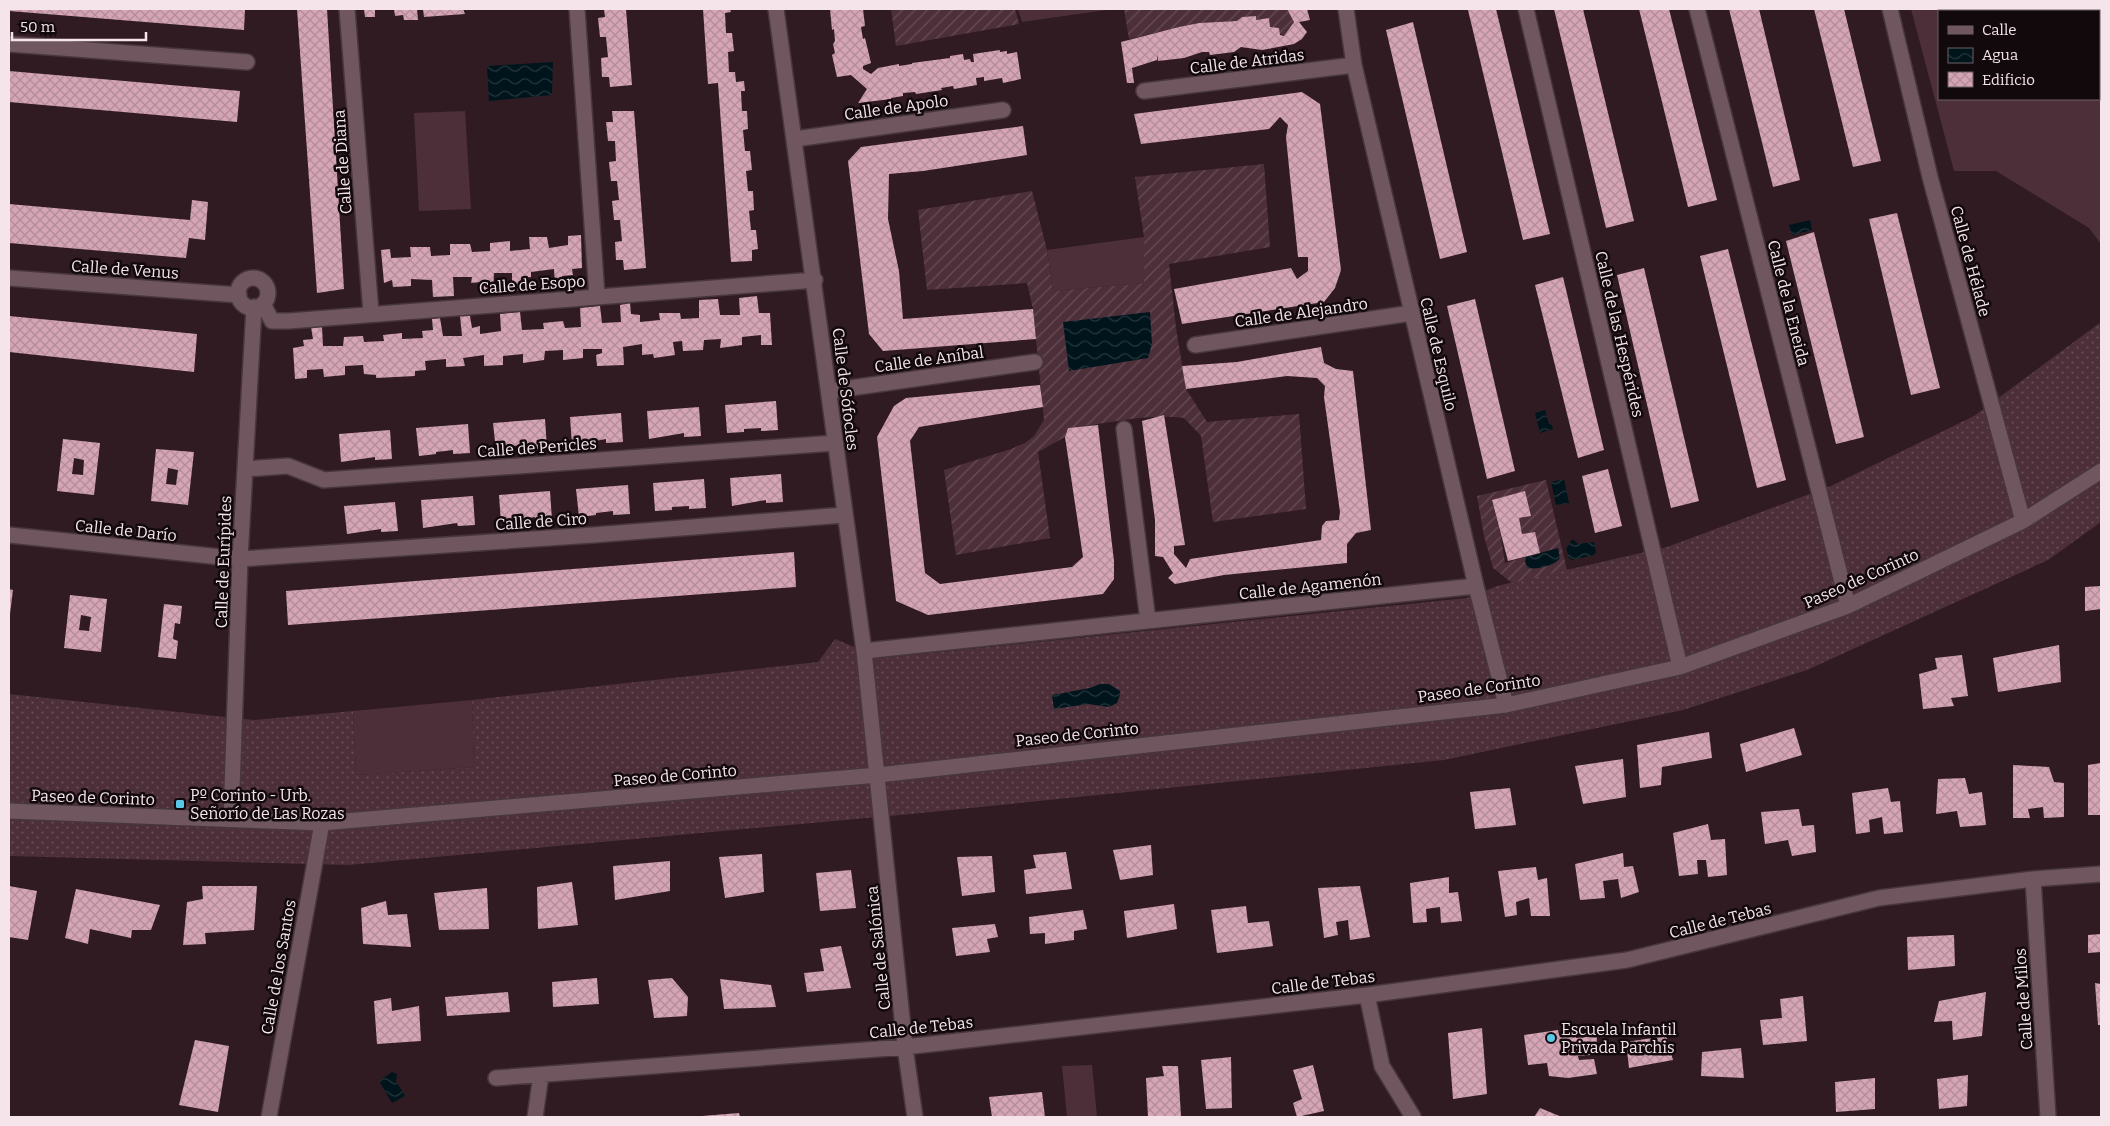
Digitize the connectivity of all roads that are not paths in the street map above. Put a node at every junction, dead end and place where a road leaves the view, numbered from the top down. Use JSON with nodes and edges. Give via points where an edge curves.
{"nodes":[{"id":1,"x":347,"y":9,"type":"edge"},
{"id":2,"x":577,"y":9,"type":"edge"},
{"id":3,"x":776,"y":9,"type":"edge"},
{"id":4,"x":1346,"y":9,"type":"edge"},
{"id":5,"x":1526,"y":9,"type":"edge"},
{"id":6,"x":1697,"y":9,"type":"edge"},
{"id":7,"x":1890,"y":9,"type":"edge"},
{"id":8,"x":9,"y":44,"type":"edge"},
{"id":9,"x":247,"y":62,"type":"dead end"},
{"id":10,"x":1354,"y":65,"type":"junction"},
{"id":11,"x":1144,"y":92,"type":"dead end"},
{"id":12,"x":1003,"y":110,"type":"dead end"},
{"id":13,"x":795,"y":139,"type":"junction"},
{"id":14,"x":9,"y":278,"type":"edge"},
{"id":15,"x":814,"y":280,"type":"junction"},
{"id":16,"x":238,"y":295,"type":"junction"},
{"id":17,"x":597,"y":296,"type":"junction"},
{"id":18,"x":258,"y":306,"type":"junction"},
{"id":19,"x":371,"y":313,"type":"junction"},
{"id":20,"x":1412,"y":313,"type":"junction"},
{"id":21,"x":1195,"y":345,"type":"dead end"},
{"id":22,"x":1035,"y":362,"type":"dead end"},
{"id":23,"x":829,"y":391,"type":"junction"},
{"id":24,"x":1124,"y":429,"type":"dead end"},
{"id":25,"x":835,"y":443,"type":"junction"},
{"id":26,"x":245,"y":469,"type":"junction"},
{"id":27,"x":2101,"y":471,"type":"edge"},
{"id":28,"x":844,"y":515,"type":"junction"},
{"id":29,"x":2023,"y":521,"type":"junction"},
{"id":30,"x":9,"y":535,"type":"edge"},
{"id":31,"x":240,"y":558,"type":"junction"},
{"id":32,"x":1476,"y":586,"type":"junction"},
{"id":33,"x":1848,"y":606,"type":"junction"},
{"id":34,"x":1148,"y":621,"type":"junction"},
{"id":35,"x":864,"y":652,"type":"junction"},
{"id":36,"x":1680,"y":667,"type":"junction"},
{"id":37,"x":1506,"y":705,"type":"junction"},
{"id":38,"x":878,"y":774,"type":"junction"},
{"id":39,"x":9,"y":811,"type":"edge"},
{"id":40,"x":230,"y":819,"type":"junction"},
{"id":41,"x":322,"y":823,"type":"junction"},
{"id":42,"x":2101,"y":874,"type":"edge"},
{"id":43,"x":2033,"y":879,"type":"junction"},
{"id":44,"x":1367,"y":995,"type":"junction"},
{"id":45,"x":905,"y":1047,"type":"junction"},
{"id":46,"x":541,"y":1075,"type":"junction"},
{"id":47,"x":496,"y":1078,"type":"dead end"},
{"id":48,"x":269,"y":1117,"type":"edge"},
{"id":49,"x":535,"y":1117,"type":"edge"},
{"id":50,"x":915,"y":1117,"type":"edge"},
{"id":51,"x":1413,"y":1117,"type":"edge"},
{"id":52,"x":2048,"y":1117,"type":"edge"}],
"edges":[{"from":1,"to":19,"type":"street","name":"Calle de Diana"},
{"from":2,"to":17,"type":"street"},
{"from":3,"to":13,"type":"street","name":"Calle de Sófocles"},
{"from":4,"to":10,"type":"street","name":"Calle de Esquilo"},
{"from":5,"to":36,"type":"street","name":"Calle de las Hespérides"},
{"from":6,"to":33,"type":"street","name":"Calle de la Eneida"},
{"from":7,"to":29,"type":"street","name":"Calle de Hélade","via":[[1930,177]]},
{"from":8,"to":9,"type":"street"},
{"from":10,"to":11,"type":"street","name":"Calle de Atridas"},
{"from":10,"to":20,"type":"street","name":"Calle de Esquilo"},
{"from":12,"to":13,"type":"street","name":"Calle de Apolo"},
{"from":13,"to":15,"type":"street","name":"Calle de Sófocles"},
{"from":14,"to":16,"type":"street","name":"Calle de Venus"},
{"from":15,"to":17,"type":"street","name":"Calle de Esopo"},
{"from":15,"to":23,"type":"street","name":"Calle de Sófocles"},
{"from":16,"to":18,"type":"street","via":[[244,304]]},
{"from":16,"to":18,"type":"street","via":[[242,282],[255,278],[261,280],[268,291],[267,298]]},
{"from":17,"to":19,"type":"street","name":"Calle de Esopo"},
{"from":18,"to":19,"type":"street","name":"Calle de Esopo","via":[[272,321]]},
{"from":18,"to":26,"type":"street","name":"Calle de Eurípides"},
{"from":20,"to":21,"type":"street","name":"Calle de Alejandro"},
{"from":20,"to":32,"type":"street","name":"Calle de Esquilo"},
{"from":22,"to":23,"type":"street","name":"Calle de Aníbal"},
{"from":23,"to":25,"type":"street","name":"Calle de Sófocles"},
{"from":24,"to":34,"type":"street"},
{"from":25,"to":26,"type":"street","name":"Calle de Pericles","via":[[324,480],[288,466]]},
{"from":25,"to":28,"type":"street","name":"Calle de Sófocles"},
{"from":26,"to":31,"type":"street","name":"Calle de Eurípides"},
{"from":27,"to":29,"type":"street","name":"Paseo de Corinto"},
{"from":28,"to":31,"type":"street","name":"Calle de Ciro"},
{"from":28,"to":35,"type":"street","name":"Calle de Sófocles"},
{"from":29,"to":33,"type":"street","name":"Paseo de Corinto"},
{"from":30,"to":31,"type":"street","name":"Calle de Darío"},
{"from":31,"to":40,"type":"street","name":"Calle de Eurípides"},
{"from":32,"to":34,"type":"street","name":"Calle de Agamenón"},
{"from":32,"to":37,"type":"street","name":"Calle de Esquilo"},
{"from":33,"to":36,"type":"street","name":"Paseo de Corinto"},
{"from":34,"to":35,"type":"street","name":"Calle de Agamenón"},
{"from":35,"to":38,"type":"street","name":"Calle de Sófocles"},
{"from":36,"to":37,"type":"street","name":"Paseo de Corinto"},
{"from":37,"to":38,"type":"street","name":"Paseo de Corinto"},
{"from":38,"to":41,"type":"street","name":"Paseo de Corinto"},
{"from":38,"to":45,"type":"street","name":"Calle de Salónica"},
{"from":39,"to":40,"type":"street","name":"Paseo de Corinto"},
{"from":40,"to":41,"type":"street","name":"Paseo de Corinto"},
{"from":41,"to":48,"type":"street","name":"Calle de los Santos"},
{"from":42,"to":43,"type":"street","name":"Calle de Tebas"},
{"from":43,"to":44,"type":"street","name":"Calle de Tebas","via":[[1880,898],[1627,960]]},
{"from":43,"to":52,"type":"street","name":"Calle de Milos"},
{"from":44,"to":45,"type":"street","name":"Calle de Tebas"},
{"from":44,"to":51,"type":"street","via":[[1382,1066]]},
{"from":45,"to":46,"type":"street","name":"Calle de Tebas"},
{"from":45,"to":50,"type":"street","name":"Calle de Salónica"},
{"from":46,"to":47,"type":"street","name":"Calle de Tebas"},
{"from":46,"to":49,"type":"street"}]}
